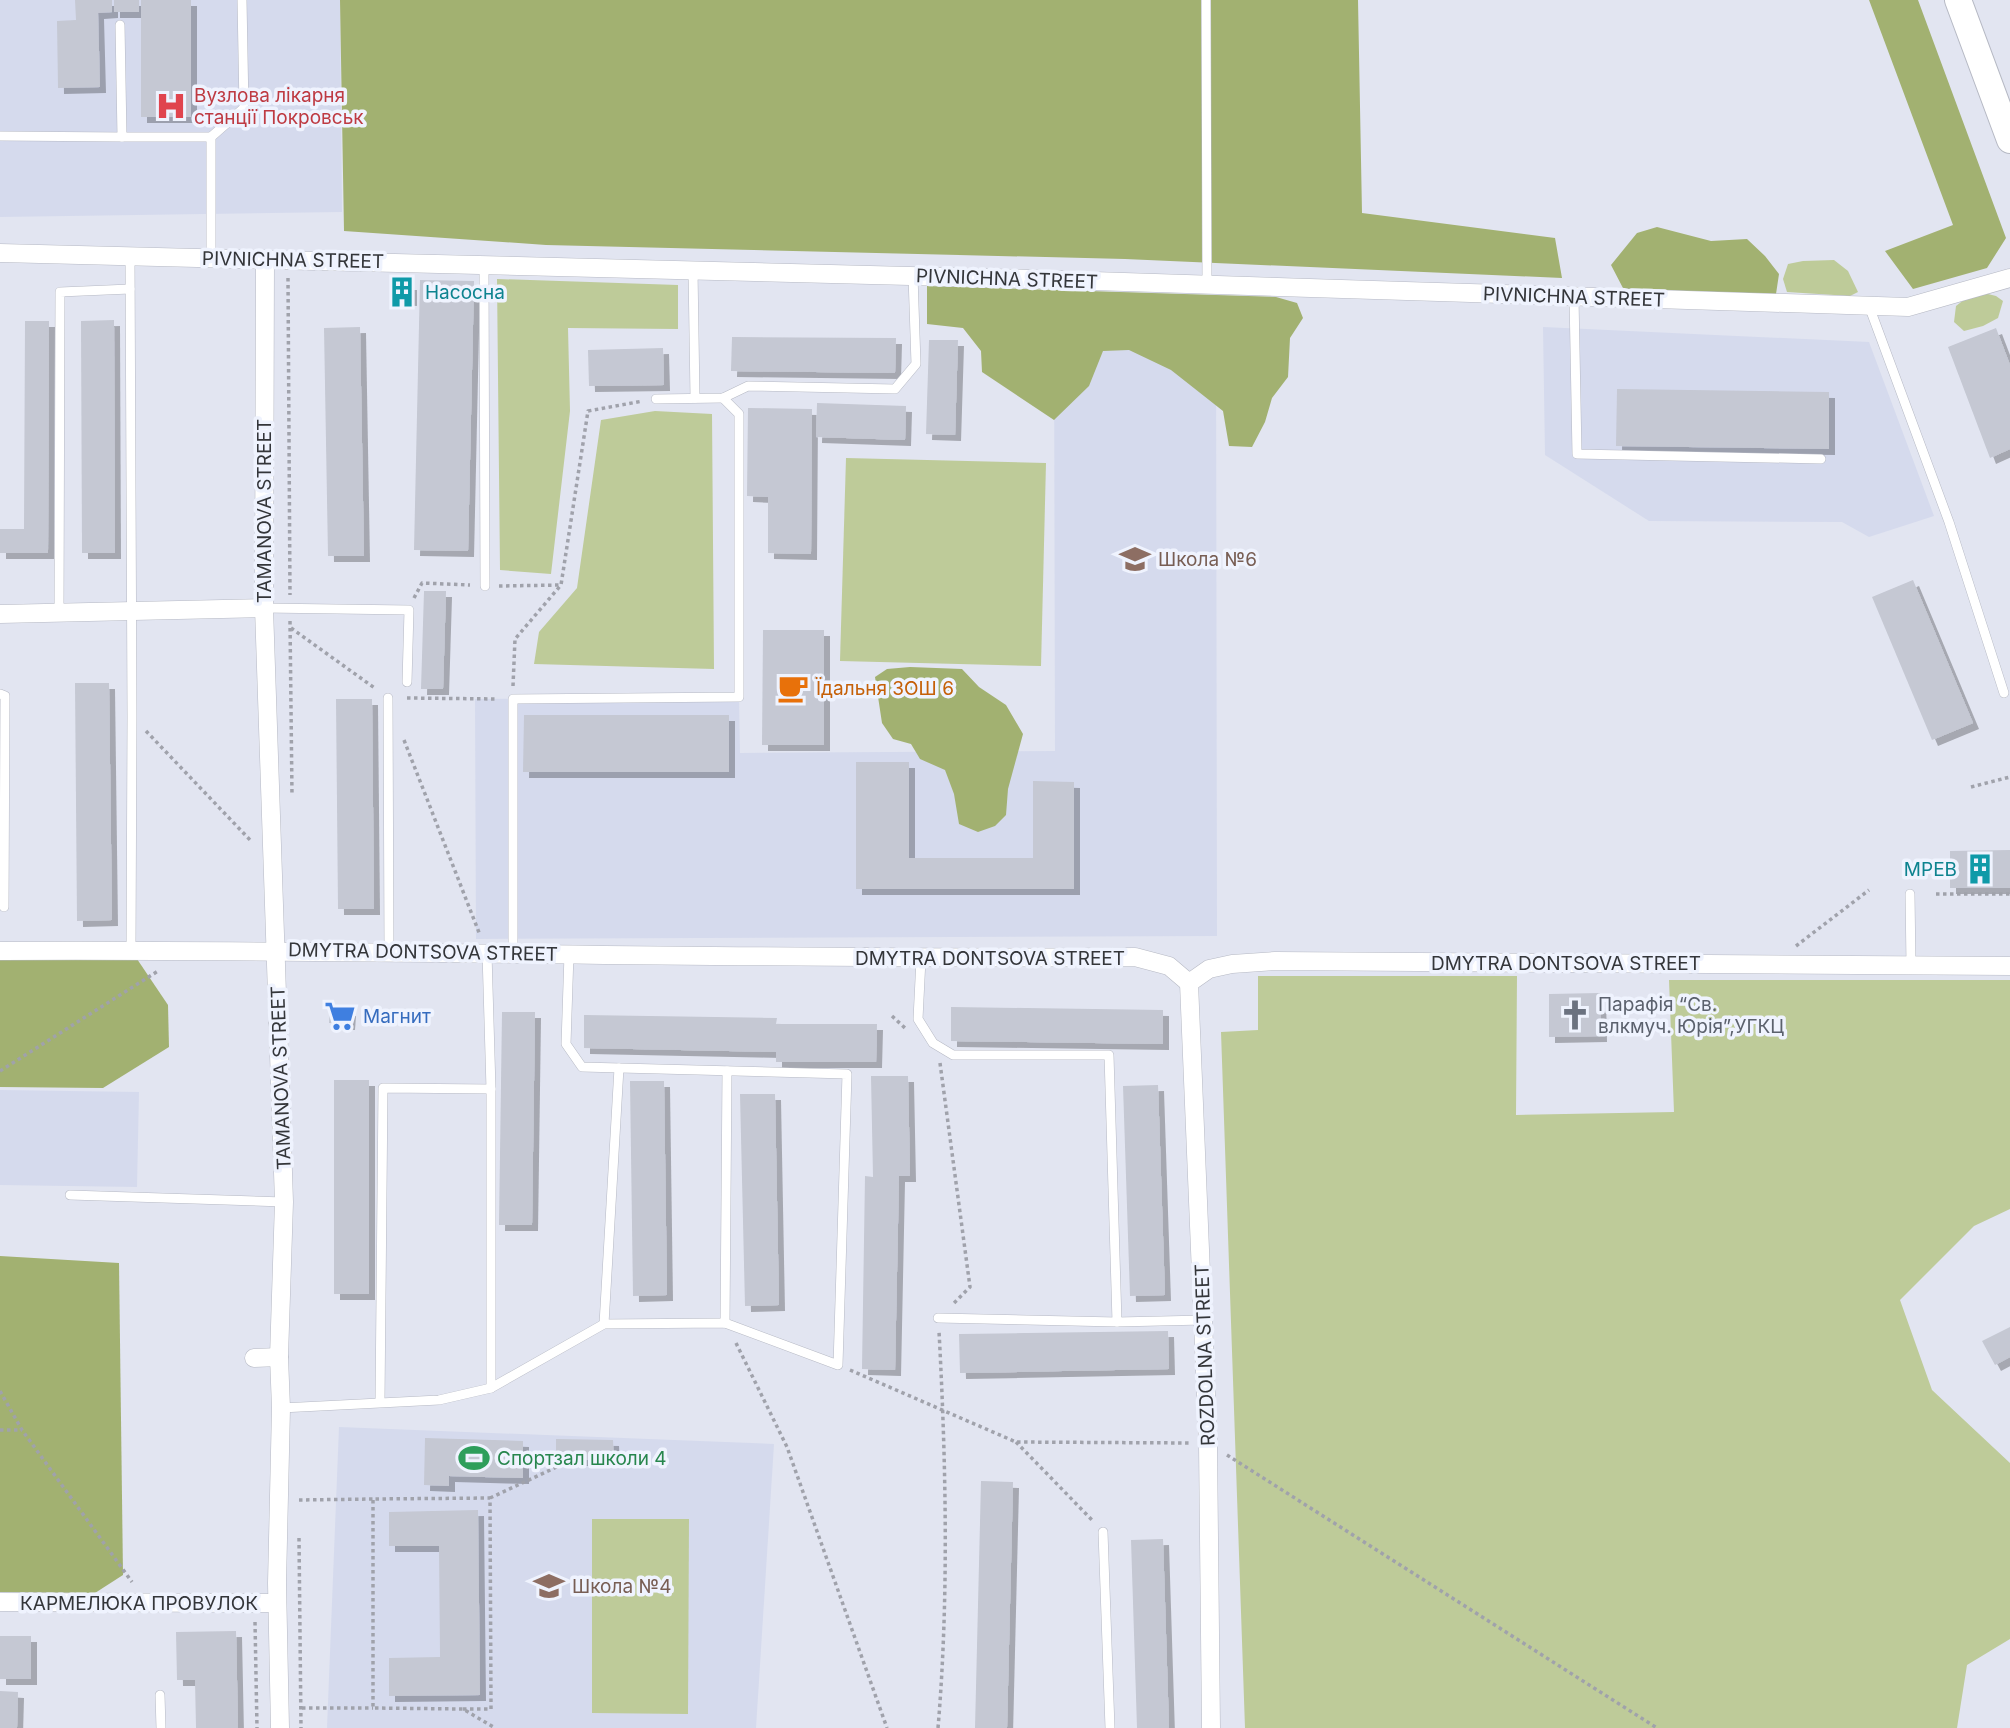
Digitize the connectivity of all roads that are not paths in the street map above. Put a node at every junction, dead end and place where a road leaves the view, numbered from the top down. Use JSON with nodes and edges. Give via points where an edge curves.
{"nodes":[{"id":1,"x":243,"y":0,"type":"edge"},
{"id":2,"x":1206,"y":0,"type":"edge"},
{"id":3,"x":1958,"y":0,"type":"edge"},
{"id":4,"x":120,"y":25,"type":"dead end"},
{"id":5,"x":0,"y":136,"type":"edge"},
{"id":6,"x":121,"y":137,"type":"junction"},
{"id":7,"x":211,"y":137,"type":"junction"},
{"id":8,"x":2010,"y":140,"type":"edge"},
{"id":9,"x":0,"y":253,"type":"edge"},
{"id":10,"x":130,"y":256,"type":"junction"},
{"id":11,"x":211,"y":258,"type":"junction"},
{"id":12,"x":265,"y":259,"type":"junction"},
{"id":13,"x":484,"y":265,"type":"junction"},
{"id":14,"x":693,"y":270,"type":"junction"},
{"id":15,"x":913,"y":276,"type":"junction"},
{"id":16,"x":2010,"y":278,"type":"edge"},
{"id":17,"x":1206,"y":285,"type":"junction"},
{"id":18,"x":130,"y":289,"type":"junction"},
{"id":19,"x":1574,"y":297,"type":"junction"},
{"id":20,"x":1868,"y":306,"type":"junction"},
{"id":21,"x":695,"y":398,"type":"junction"},
{"id":22,"x":723,"y":398,"type":"junction"},
{"id":23,"x":656,"y":399,"type":"road end"},
{"id":24,"x":1821,"y":459,"type":"dead end"},
{"id":25,"x":485,"y":586,"type":"dead end"},
{"id":26,"x":264,"y":608,"type":"junction"},
{"id":27,"x":132,"y":611,"type":"junction"},
{"id":28,"x":59,"y":613,"type":"junction"},
{"id":29,"x":0,"y":614,"type":"edge"},
{"id":30,"x":407,"y":682,"type":"dead end"},
{"id":31,"x":2004,"y":693,"type":"dead end"},
{"id":32,"x":0,"y":694,"type":"edge"},
{"id":33,"x":388,"y":698,"type":"road end"},
{"id":34,"x":1910,"y":894,"type":"dead end"},
{"id":35,"x":4,"y":906,"type":"dead end"},
{"id":36,"x":131,"y":950,"type":"junction"},
{"id":37,"x":277,"y":950,"type":"junction"},
{"id":38,"x":0,"y":951,"type":"edge"},
{"id":39,"x":389,"y":952,"type":"junction"},
{"id":40,"x":487,"y":953,"type":"junction"},
{"id":41,"x":513,"y":954,"type":"junction"},
{"id":42,"x":569,"y":954,"type":"junction"},
{"id":43,"x":921,"y":959,"type":"junction"},
{"id":44,"x":1911,"y":965,"type":"junction"},
{"id":45,"x":2010,"y":966,"type":"edge"},
{"id":46,"x":1189,"y":983,"type":"junction"},
{"id":47,"x":619,"y":1068,"type":"junction"},
{"id":48,"x":727,"y":1071,"type":"junction"},
{"id":49,"x":491,"y":1089,"type":"junction"},
{"id":50,"x":70,"y":1195,"type":"dead end"},
{"id":51,"x":285,"y":1202,"type":"junction"},
{"id":52,"x":938,"y":1318,"type":"road end"},
{"id":53,"x":1204,"y":1320,"type":"junction"},
{"id":54,"x":726,"y":1322,"type":"junction"},
{"id":55,"x":1117,"y":1322,"type":"junction"},
{"id":56,"x":604,"y":1324,"type":"junction"},
{"id":57,"x":279,"y":1357,"type":"junction"},
{"id":58,"x":254,"y":1358,"type":"dead end"},
{"id":59,"x":491,"y":1388,"type":"junction"},
{"id":60,"x":380,"y":1401,"type":"junction"},
{"id":61,"x":281,"y":1408,"type":"junction"},
{"id":62,"x":1103,"y":1532,"type":"road end"},
{"id":63,"x":0,"y":1602,"type":"edge"},
{"id":64,"x":277,"y":1602,"type":"junction"},
{"id":65,"x":160,"y":1695,"type":"dead end"},
{"id":66,"x":161,"y":1728,"type":"edge"},
{"id":67,"x":279,"y":1728,"type":"edge"},
{"id":68,"x":1110,"y":1728,"type":"edge"},
{"id":69,"x":1211,"y":1728,"type":"edge"}],
"edges":[{"from":1,"to":7,"type":"lane","via":[[243,108]]},
{"from":2,"to":17,"type":"lane"},
{"from":3,"to":8,"type":"main road"},
{"from":4,"to":6,"type":"lane"},
{"from":5,"to":6,"type":"lane"},
{"from":6,"to":7,"type":"lane"},
{"from":7,"to":11,"type":"lane"},
{"from":9,"to":10,"type":"street","name":"PIVNICHNA STREET"},
{"from":10,"to":11,"type":"street","name":"PIVNICHNA STREET"},
{"from":10,"to":18,"type":"lane"},
{"from":11,"to":12,"type":"street","name":"PIVNICHNA STREET"},
{"from":12,"to":13,"type":"street","name":"PIVNICHNA STREET"},
{"from":12,"to":26,"type":"street","name":"TAMANOVA STREET"},
{"from":13,"to":14,"type":"street","name":"PIVNICHNA STREET"},
{"from":13,"to":25,"type":"lane"},
{"from":14,"to":15,"type":"street","name":"PIVNICHNA STREET"},
{"from":14,"to":21,"type":"lane"},
{"from":15,"to":17,"type":"street","name":"PIVNICHNA STREET"},
{"from":15,"to":22,"type":"lane","via":[[916,364],[895,389],[748,386]]},
{"from":16,"to":20,"type":"street","name":"PIVNICHNA STREET","via":[[1908,307]]},
{"from":17,"to":19,"type":"street","name":"PIVNICHNA STREET"},
{"from":18,"to":27,"type":"lane"},
{"from":18,"to":28,"type":"lane","via":[[60,292]]},
{"from":19,"to":20,"type":"street","name":"PIVNICHNA STREET"},
{"from":19,"to":24,"type":"lane","via":[[1577,454]]},
{"from":20,"to":31,"type":"lane","via":[[1949,522]]},
{"from":21,"to":22,"type":"lane"},
{"from":21,"to":23,"type":"lane"},
{"from":22,"to":41,"type":"lane","via":[[739,414],[739,697],[513,699]]},
{"from":26,"to":27,"type":"street"},
{"from":26,"to":30,"type":"lane","via":[[409,610]]},
{"from":26,"to":37,"type":"street","name":"TAMANOVA STREET"},
{"from":27,"to":28,"type":"street"},
{"from":27,"to":36,"type":"lane"},
{"from":28,"to":29,"type":"street"},
{"from":32,"to":35,"type":"lane","via":[[5,696]]},
{"from":33,"to":39,"type":"lane"},
{"from":34,"to":44,"type":"lane"},
{"from":36,"to":37,"type":"street","name":"DMYTRA DONTSOVA STREET"},
{"from":36,"to":38,"type":"street","name":"DMYTRA DONTSOVA STREET"},
{"from":37,"to":39,"type":"street","name":"DMYTRA DONTSOVA STREET"},
{"from":37,"to":51,"type":"street","name":"TAMANOVA STREET"},
{"from":39,"to":40,"type":"street","name":"DMYTRA DONTSOVA STREET"},
{"from":40,"to":41,"type":"street","name":"DMYTRA DONTSOVA STREET"},
{"from":40,"to":49,"type":"lane"},
{"from":41,"to":42,"type":"street","name":"DMYTRA DONTSOVA STREET"},
{"from":42,"to":43,"type":"street","name":"DMYTRA DONTSOVA STREET"},
{"from":42,"to":47,"type":"lane","via":[[566,1044],[582,1067]]},
{"from":43,"to":46,"type":"street","name":"DMYTRA DONTSOVA STREET","via":[[1135,957],[1169,966]]},
{"from":43,"to":55,"type":"lane","via":[[918,1019],[933,1043],[953,1055],[1109,1055]]},
{"from":44,"to":45,"type":"street","name":"DMYTRA DONTSOVA STREET"},
{"from":44,"to":46,"type":"street","name":"DMYTRA DONTSOVA STREET","via":[[1275,961],[1209,969]]},
{"from":46,"to":53,"type":"street","name":"ROZDOLNA STREET"},
{"from":47,"to":48,"type":"lane"},
{"from":47,"to":56,"type":"lane"},
{"from":48,"to":54,"type":"lane"},
{"from":48,"to":54,"type":"lane","via":[[847,1074],[838,1366]]},
{"from":49,"to":59,"type":"lane"},
{"from":49,"to":60,"type":"lane","via":[[383,1088]]},
{"from":50,"to":51,"type":"lane"},
{"from":51,"to":57,"type":"street","name":"TAMANOVA STREET"},
{"from":52,"to":55,"type":"lane"},
{"from":53,"to":55,"type":"lane"},
{"from":53,"to":69,"type":"street","name":"ROZDOLNA STREET"},
{"from":54,"to":56,"type":"lane"},
{"from":56,"to":59,"type":"lane"},
{"from":57,"to":58,"type":"street"},
{"from":57,"to":61,"type":"street","name":"TAMANOVA STREET"},
{"from":59,"to":60,"type":"lane","via":[[439,1400]]},
{"from":60,"to":61,"type":"lane"},
{"from":61,"to":64,"type":"street","name":"TAMANOVA STREET"},
{"from":62,"to":68,"type":"lane"},
{"from":63,"to":64,"type":"street","name":"КАРМЕЛЮКА ПРОВУЛОК"},
{"from":64,"to":67,"type":"street","name":"TAMANOVA STREET"},
{"from":65,"to":66,"type":"lane"}]}
